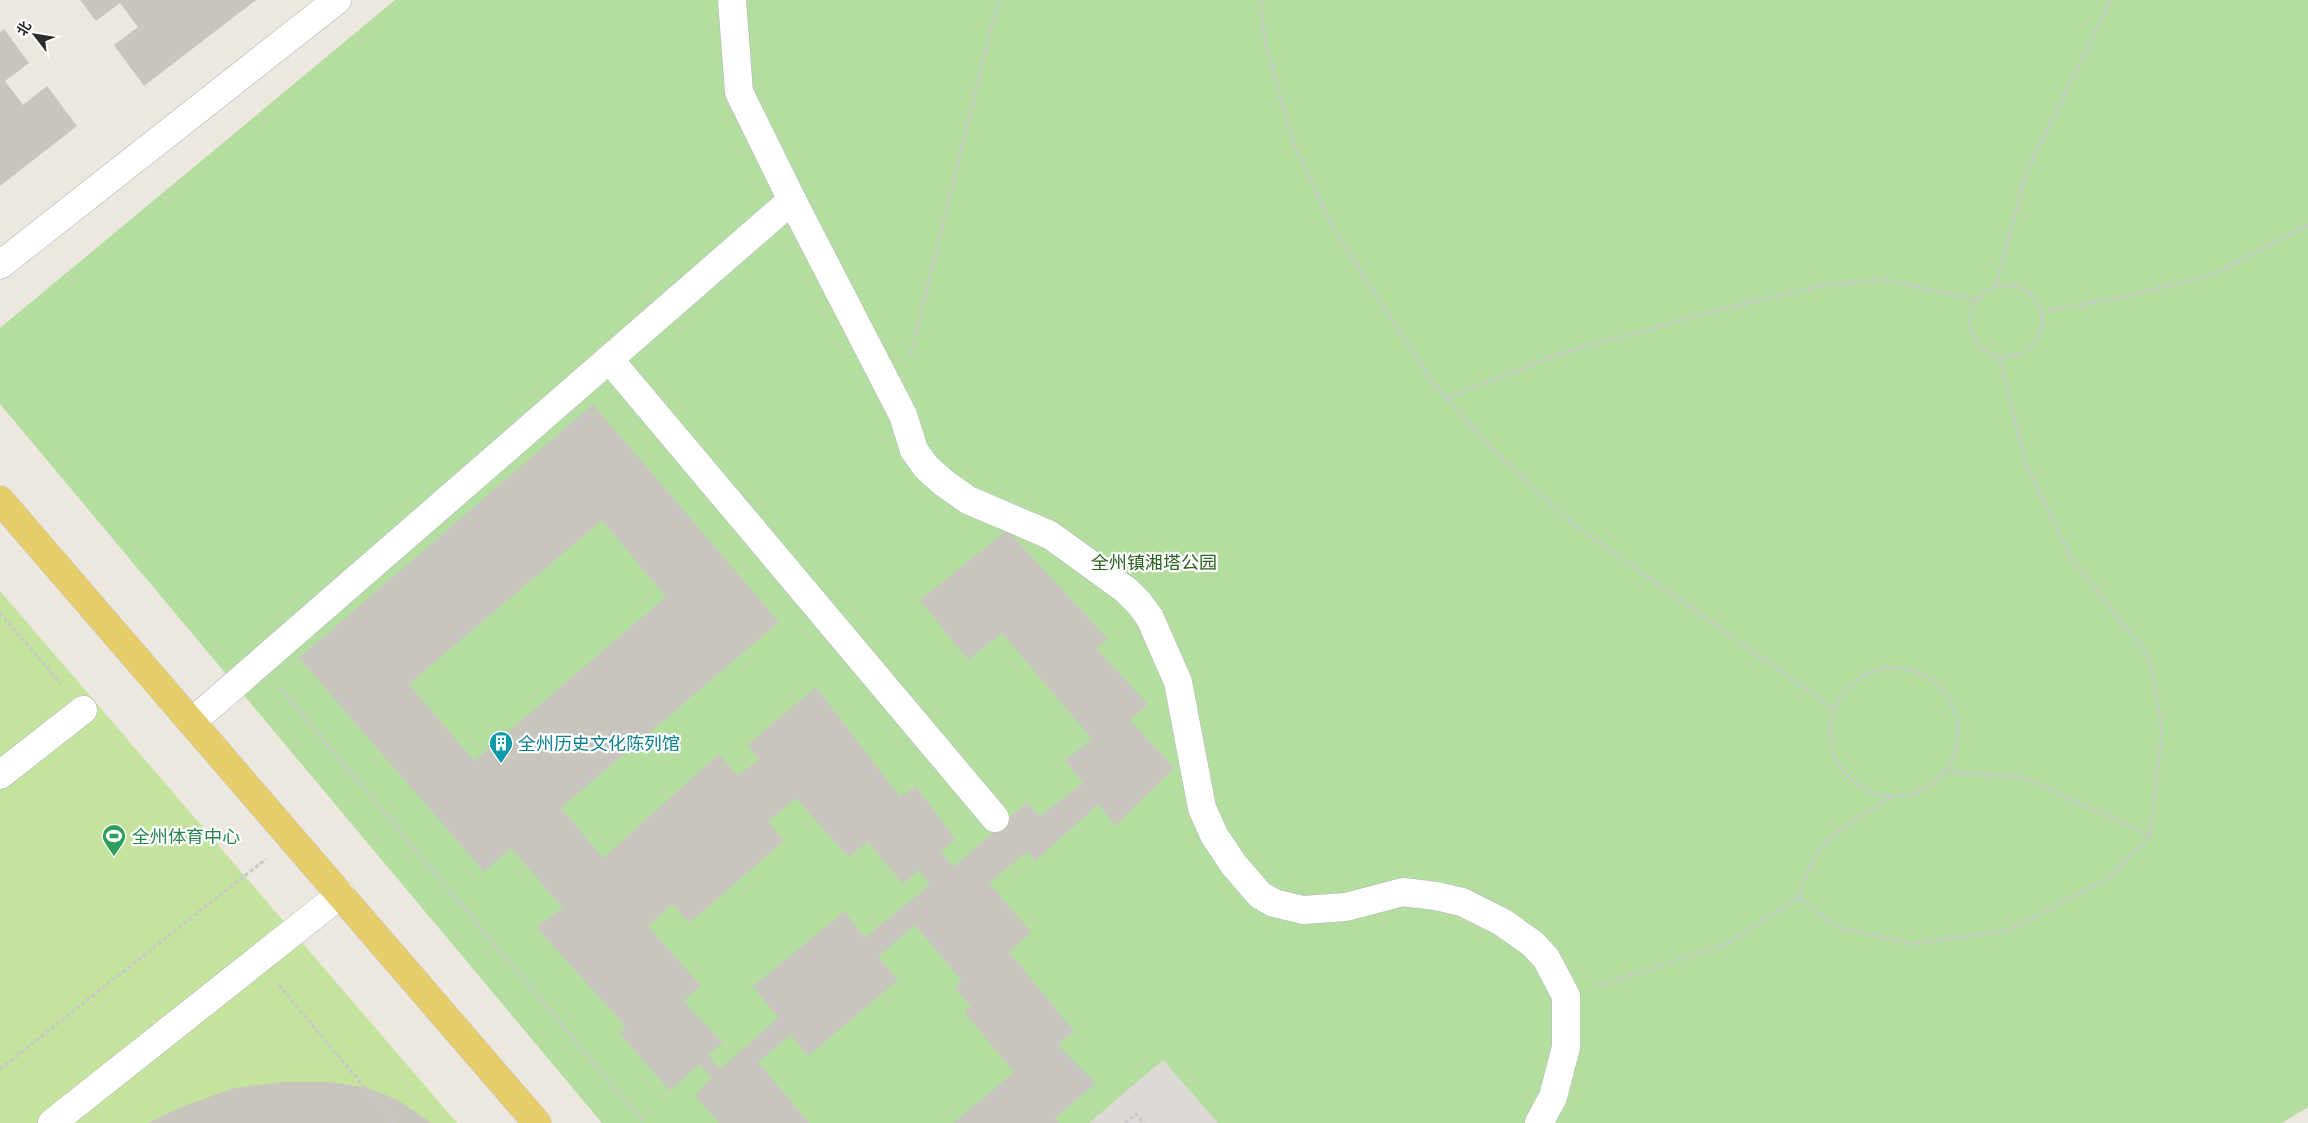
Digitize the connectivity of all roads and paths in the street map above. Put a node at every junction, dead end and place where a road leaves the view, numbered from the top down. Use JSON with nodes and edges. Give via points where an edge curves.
{"nodes":[{"id":1,"x":337,"y":0,"type":"edge"},
{"id":2,"x":732,"y":0,"type":"edge"},
{"id":3,"x":1000,"y":0,"type":"edge"},
{"id":4,"x":1260,"y":0,"type":"edge"},
{"id":5,"x":2111,"y":0,"type":"edge"},
{"id":6,"x":792,"y":200,"type":"junction"},
{"id":7,"x":2308,"y":225,"type":"edge"},
{"id":8,"x":0,"y":265,"type":"edge"},
{"id":9,"x":1996,"y":286,"type":"junction"},
{"id":10,"x":1977,"y":300,"type":"junction"},
{"id":11,"x":2041,"y":312,"type":"junction"},
{"id":12,"x":1999,"y":357,"type":"junction"},
{"id":13,"x":609,"y":359,"type":"junction"},
{"id":14,"x":1447,"y":398,"type":"junction"},
{"id":15,"x":898,"y":406,"type":"junction"},
{"id":16,"x":0,"y":500,"type":"edge"},
{"id":17,"x":0,"y":613,"type":"edge"},
{"id":18,"x":259,"y":664,"type":"junction"},
{"id":19,"x":1834,"y":709,"type":"junction"},
{"id":20,"x":83,"y":710,"type":"joint"},
{"id":21,"x":192,"y":722,"type":"junction"},
{"id":22,"x":1945,"y":772,"type":"junction"},
{"id":23,"x":0,"y":775,"type":"edge"},
{"id":24,"x":1892,"y":796,"type":"junction"},
{"id":25,"x":995,"y":818,"type":"dead end"},
{"id":26,"x":2150,"y":835,"type":"junction"},
{"id":27,"x":293,"y":838,"type":"junction"},
{"id":28,"x":341,"y":894,"type":"junction"},
{"id":29,"x":1799,"y":898,"type":"junction"},
{"id":30,"x":258,"y":960,"type":"junction"},
{"id":31,"x":1566,"y":996,"type":"junction"},
{"id":32,"x":0,"y":1069,"type":"edge"},
{"id":33,"x":52,"y":1123,"type":"edge"},
{"id":34,"x":394,"y":1123,"type":"edge"},
{"id":35,"x":537,"y":1123,"type":"edge"},
{"id":36,"x":644,"y":1123,"type":"edge"},
{"id":37,"x":1125,"y":1123,"type":"edge"},
{"id":38,"x":1144,"y":1123,"type":"edge"},
{"id":39,"x":1539,"y":1123,"type":"edge"}],
"edges":[{"from":1,"to":8,"type":"lane"},
{"from":2,"to":6,"type":"lane","via":[[739,92]]},
{"from":3,"to":15,"type":"path"},
{"from":4,"to":14,"type":"path","via":[[1266,46],[1293,142],[1332,226],[1432,382]]},
{"from":5,"to":9,"type":"path","via":[[2026,173]]},
{"from":6,"to":13,"type":"lane"},
{"from":6,"to":15,"type":"lane"},
{"from":7,"to":11,"type":"path","via":[[2214,274],[2128,296]]},
{"from":9,"to":10,"type":"path"},
{"from":9,"to":11,"type":"path","via":[[2020,287],[2038,302]]},
{"from":10,"to":12,"type":"path","via":[[1970,323],[1973,335],[1988,352]]},
{"from":10,"to":14,"type":"path","via":[[1882,279],[1820,286],[1710,312],[1559,354]]},
{"from":11,"to":12,"type":"path","via":[[2039,337],[2032,347],[2022,354]]},
{"from":12,"to":26,"type":"path","via":[[2026,465],[2073,561],[2149,656],[2162,729]]},
{"from":13,"to":18,"type":"lane"},
{"from":13,"to":25,"type":"lane"},
{"from":14,"to":19,"type":"path","via":[[1492,449],[1573,524]]},
{"from":15,"to":31,"type":"lane","via":[[914,450],[926,468],[968,500],[1050,535],[1126,590],[1150,618],[1178,682],[1202,808],[1234,865],[1260,895],[1304,910],[1346,907],[1403,892],[1462,902],[1502,922],[1533,944],[1554,969]]},
{"from":16,"to":21,"type":"main road"},
{"from":17,"to":20,"type":"path"},
{"from":18,"to":21,"type":"lane"},
{"from":18,"to":36,"type":"path"},
{"from":19,"to":22,"type":"path","via":[[1846,690],[1873,672],[1904,669],[1932,680],[1947,696],[1956,714],[1957,744]]},
{"from":19,"to":24,"type":"path","via":[[1830,742],[1843,772],[1859,786],[1879,795]]},
{"from":20,"to":23,"type":"lane"},
{"from":21,"to":27,"type":"main road"},
{"from":22,"to":24,"type":"path","via":[[1920,791]]},
{"from":22,"to":26,"type":"path","via":[[2022,777]]},
{"from":24,"to":29,"type":"path","via":[[1854,820],[1822,846],[1808,866]]},
{"from":26,"to":29,"type":"path","via":[[2109,878],[2009,930],[1912,944],[1838,927]]},
{"from":27,"to":28,"type":"main road"},
{"from":27,"to":32,"type":"path"},
{"from":28,"to":30,"type":"lane"},
{"from":28,"to":35,"type":"main road"},
{"from":29,"to":31,"type":"path","via":[[1724,945]]},
{"from":30,"to":33,"type":"lane"},
{"from":30,"to":34,"type":"path"},
{"from":31,"to":39,"type":"lane","via":[[1566,1047],[1553,1097]]},
{"from":37,"to":38,"type":"path","via":[[1136,1114]]}]}
